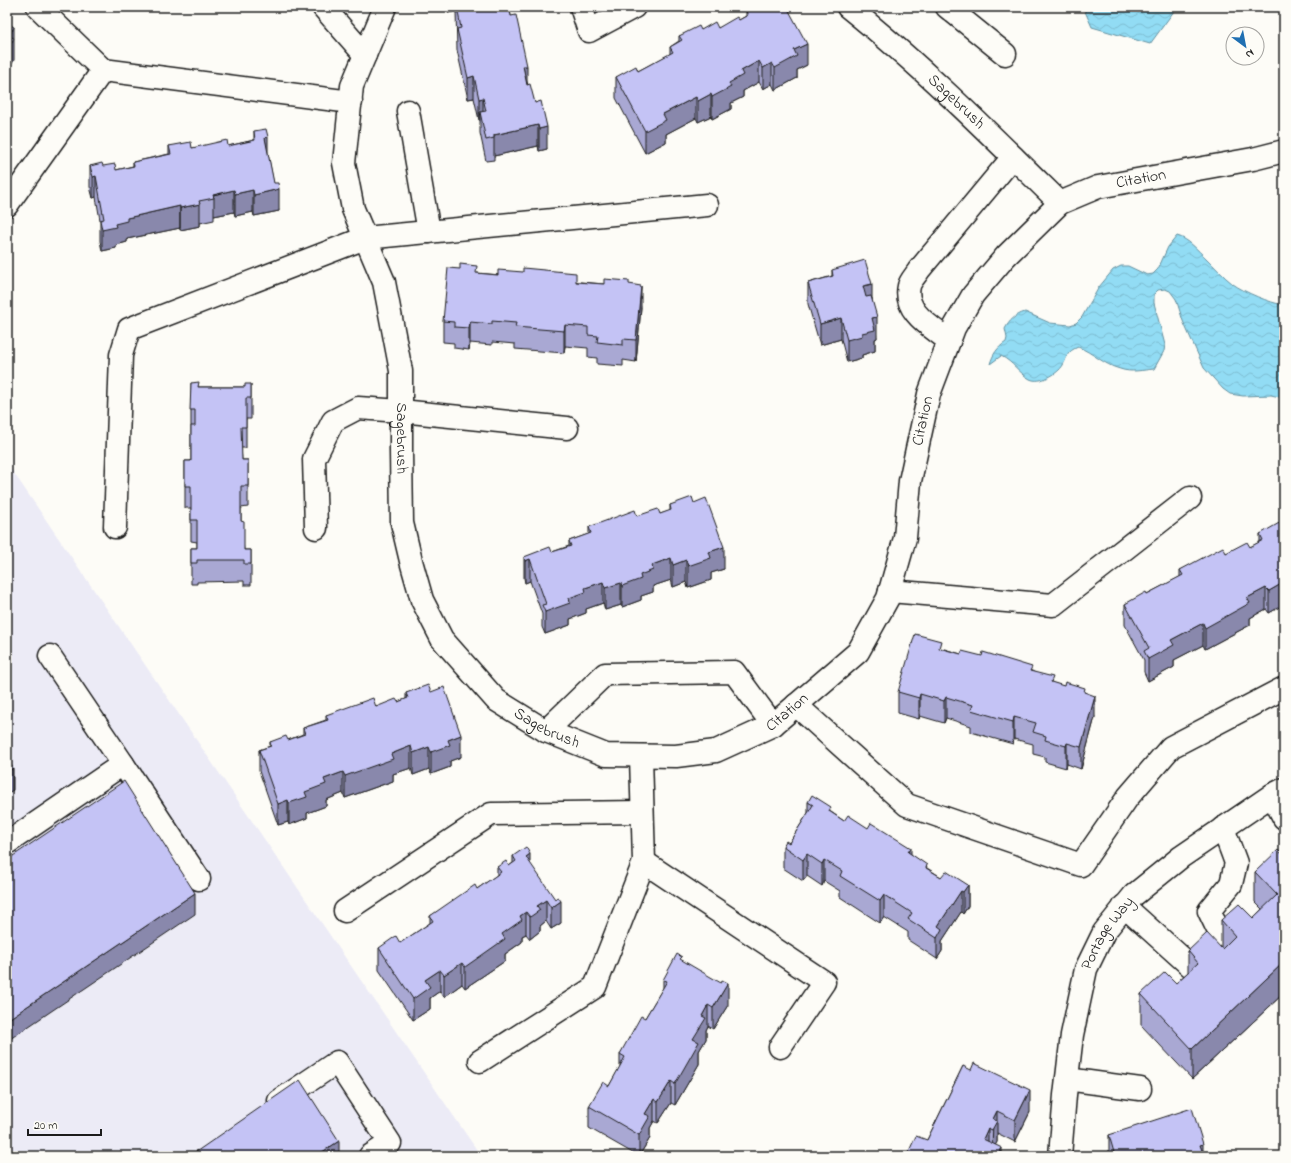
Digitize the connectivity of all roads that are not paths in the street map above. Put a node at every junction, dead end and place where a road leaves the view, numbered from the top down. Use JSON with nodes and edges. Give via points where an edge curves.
{"nodes":[{"id":1,"x":38,"y":7,"type":"edge"},
{"id":2,"x":323,"y":7,"type":"edge"},
{"id":3,"x":385,"y":7,"type":"edge"},
{"id":4,"x":581,"y":7,"type":"edge"},
{"id":5,"x":634,"y":7,"type":"edge"},
{"id":6,"x":848,"y":7,"type":"edge"},
{"id":7,"x":947,"y":7,"type":"edge"},
{"id":8,"x":1005,"y":54,"type":"dead end"},
{"id":9,"x":365,"y":55,"type":"junction"},
{"id":10,"x":104,"y":70,"type":"junction"},
{"id":11,"x":351,"y":102,"type":"junction"},
{"id":12,"x":408,"y":110,"type":"dead end"},
{"id":13,"x":1284,"y":151,"type":"edge"},
{"id":14,"x":1013,"y":157,"type":"junction"},
{"id":15,"x":1060,"y":203,"type":"junction"},
{"id":16,"x":7,"y":204,"type":"edge"},
{"id":17,"x":707,"y":205,"type":"dead end"},
{"id":18,"x":429,"y":232,"type":"junction"},
{"id":19,"x":365,"y":238,"type":"junction"},
{"id":20,"x":949,"y":341,"type":"junction"},
{"id":21,"x":401,"y":411,"type":"junction"},
{"id":22,"x":567,"y":428,"type":"dead end"},
{"id":23,"x":1190,"y":498,"type":"dead end"},
{"id":24,"x":115,"y":526,"type":"dead end"},
{"id":25,"x":316,"y":528,"type":"dead end"},
{"id":26,"x":890,"y":591,"type":"junction"},
{"id":27,"x":50,"y":656,"type":"dead end"},
{"id":28,"x":1284,"y":688,"type":"edge"},
{"id":29,"x":796,"y":705,"type":"junction"},
{"id":30,"x":773,"y":725,"type":"junction"},
{"id":31,"x":546,"y":731,"type":"junction"},
{"id":32,"x":641,"y":756,"type":"junction"},
{"id":33,"x":123,"y":764,"type":"junction"},
{"id":34,"x":1278,"y":792,"type":"edge"},
{"id":35,"x":642,"y":812,"type":"junction"},
{"id":36,"x":1284,"y":818,"type":"edge"},
{"id":37,"x":1223,"y":828,"type":"junction"},
{"id":38,"x":7,"y":843,"type":"edge"},
{"id":39,"x":644,"y":862,"type":"junction"},
{"id":40,"x":199,"y":879,"type":"dead end"},
{"id":41,"x":1124,"y":906,"type":"junction"},
{"id":42,"x":345,"y":911,"type":"dead end"},
{"id":43,"x":1222,"y":938,"type":"edge"},
{"id":44,"x":1194,"y":968,"type":"edge"},
{"id":45,"x":780,"y":1047,"type":"dead end"},
{"id":46,"x":480,"y":1061,"type":"dead end"},
{"id":47,"x":1067,"y":1079,"type":"junction"},
{"id":48,"x":1140,"y":1089,"type":"dead end"},
{"id":49,"x":259,"y":1113,"type":"edge"},
{"id":50,"x":370,"y":1156,"type":"edge"},
{"id":51,"x":1060,"y":1156,"type":"edge"}],
"edges":[{"from":1,"to":10,"type":"street"},
{"from":2,"to":9,"type":"street"},
{"from":3,"to":9,"type":"street","name":"Sagebrush"},
{"from":4,"to":5,"type":"street","via":[[589,30]]},
{"from":6,"to":14,"type":"street","name":"Sagebrush"},
{"from":7,"to":8,"type":"street"},
{"from":9,"to":11,"type":"street","name":"Sagebrush","via":[[352,86]]},
{"from":10,"to":11,"type":"street"},
{"from":10,"to":16,"type":"street"},
{"from":11,"to":19,"type":"street","name":"Sagebrush","via":[[344,164],[353,209]]},
{"from":12,"to":18,"type":"street"},
{"from":13,"to":15,"type":"street","name":"Citation","via":[[1098,187]]},
{"from":14,"to":15,"type":"street","name":"Sagebrush"},
{"from":14,"to":20,"type":"street","via":[[909,284],[910,306],[918,316]]},
{"from":15,"to":20,"type":"street","name":"Citation","via":[[1006,256],[973,295]]},
{"from":17,"to":18,"type":"street"},
{"from":18,"to":19,"type":"street"},
{"from":19,"to":21,"type":"street","name":"Sagebrush","via":[[384,282],[401,371]]},
{"from":19,"to":24,"type":"street","via":[[129,329],[121,355]]},
{"from":20,"to":26,"type":"street","name":"Citation","via":[[930,394],[910,481],[905,538]]},
{"from":21,"to":22,"type":"street"},
{"from":21,"to":25,"type":"street","via":[[358,408],[333,421],[314,459]]},
{"from":21,"to":31,"type":"street","name":"Sagebrush","via":[[402,523],[422,600],[442,639],[496,700]]},
{"from":23,"to":26,"type":"street","via":[[1053,605]]},
{"from":26,"to":29,"type":"street","name":"Citation","via":[[858,652]]},
{"from":27,"to":33,"type":"street"},
{"from":28,"to":29,"type":"street","via":[[1171,747],[1128,797],[1081,865],[907,805]]},
{"from":29,"to":30,"type":"street","name":"Citation"},
{"from":30,"to":31,"type":"street","via":[[734,672],[605,674]]},
{"from":30,"to":32,"type":"street","name":"Citation","via":[[716,751],[676,756]]},
{"from":31,"to":32,"type":"street","name":"Sagebrush","via":[[606,754]]},
{"from":32,"to":35,"type":"street"},
{"from":33,"to":38,"type":"street"},
{"from":33,"to":40,"type":"street"},
{"from":34,"to":36,"type":"street"},
{"from":34,"to":37,"type":"street","name":"Portage Way"},
{"from":35,"to":39,"type":"street"},
{"from":35,"to":42,"type":"street","via":[[491,814]]},
{"from":37,"to":41,"type":"street","name":"Portage Way","via":[[1181,857]]},
{"from":37,"to":43,"type":"street","via":[[1236,863],[1231,884],[1209,911]]},
{"from":39,"to":45,"type":"street","via":[[824,982]]},
{"from":39,"to":46,"type":"street","via":[[595,987]]},
{"from":41,"to":44,"type":"street"},
{"from":41,"to":47,"type":"street","name":"Portage Way","via":[[1104,932],[1086,969],[1072,1035]]},
{"from":47,"to":48,"type":"street"},
{"from":47,"to":51,"type":"street","name":"Portage Way"},
{"from":49,"to":50,"type":"street","via":[[337,1062],[390,1143]]}]}
